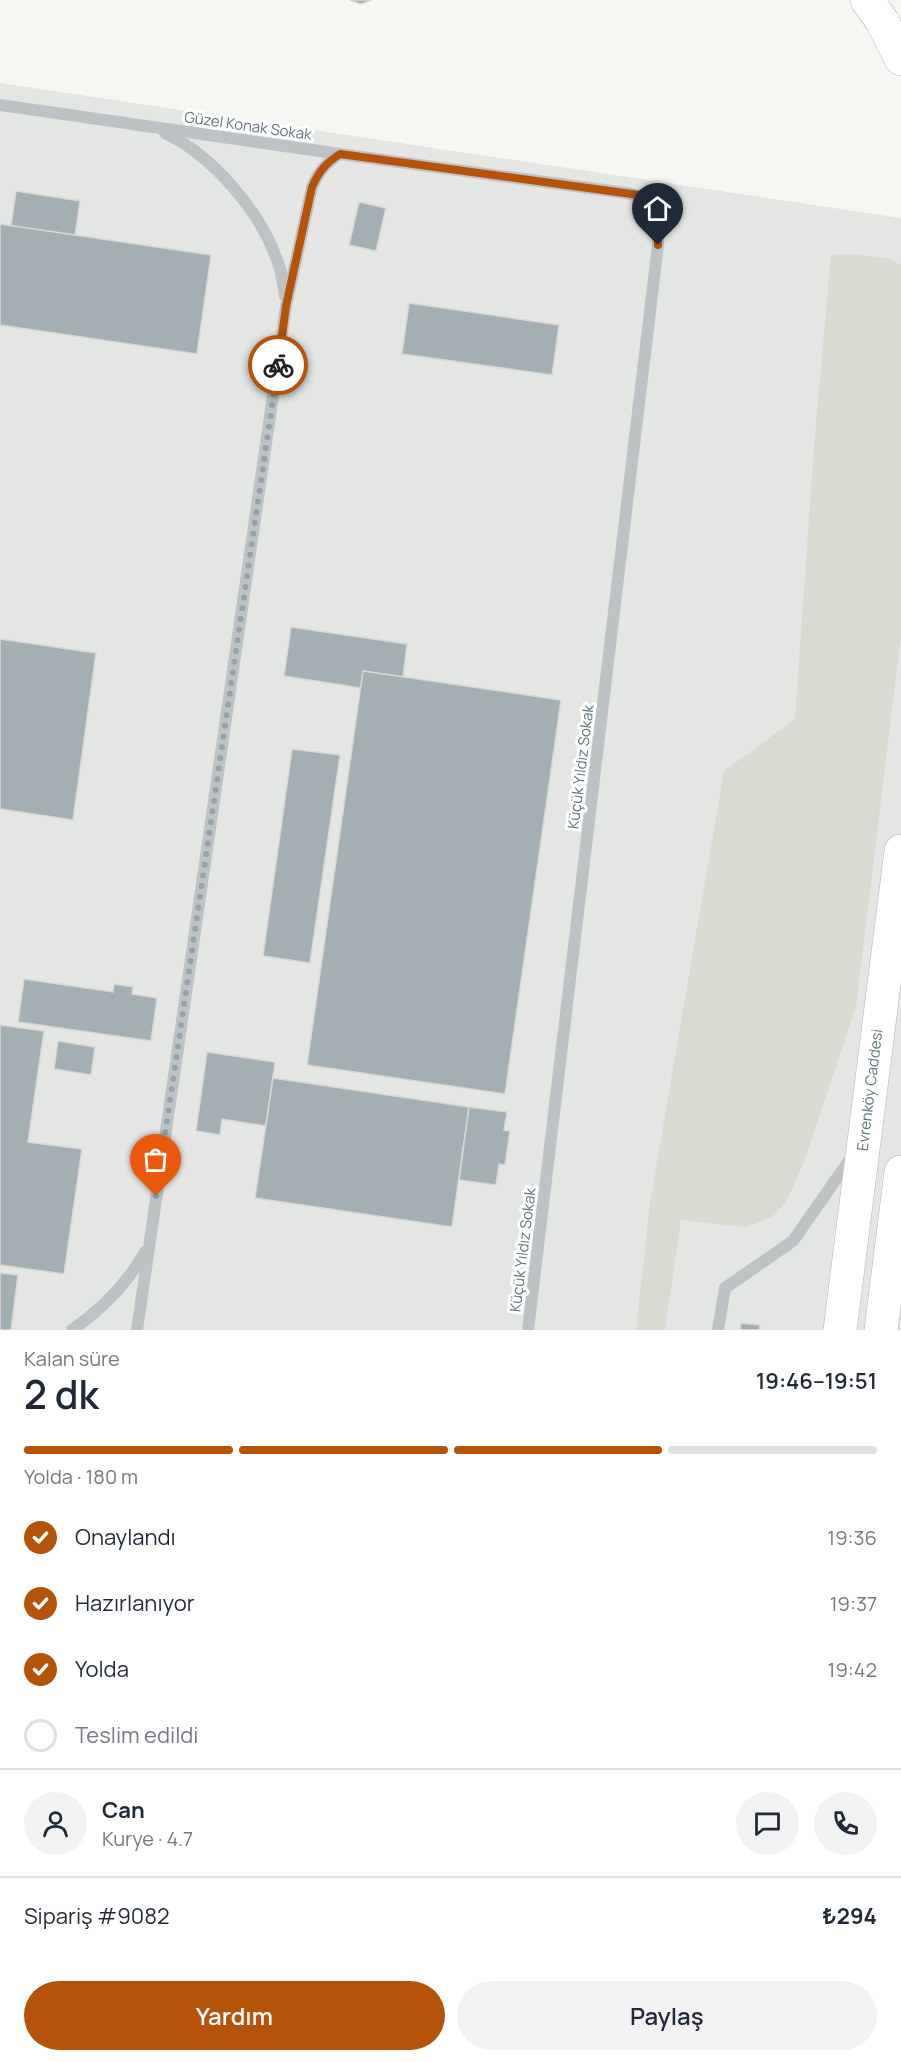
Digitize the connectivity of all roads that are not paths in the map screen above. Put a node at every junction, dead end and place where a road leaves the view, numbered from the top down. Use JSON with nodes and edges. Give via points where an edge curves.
{"nodes":[{"id":1,"x":867,"y":0,"type":"edge"},
{"id":2,"x":901,"y":59,"type":"edge"},
{"id":3,"x":0,"y":105,"type":"edge"},
{"id":4,"x":153,"y":128,"type":"junction"},
{"id":5,"x":340,"y":154,"type":"junction"},
{"id":6,"x":654,"y":208,"type":"joint"},
{"id":7,"x":286,"y":306,"type":"junction"},
{"id":8,"x":901,"y":851,"type":"edge"},
{"id":9,"x":864,"y":1139,"type":"junction"},
{"id":10,"x":901,"y":1172,"type":"edge"},
{"id":11,"x":150,"y":1243,"type":"junction"},
{"id":12,"x":896,"y":1265,"type":"edge"},
{"id":13,"x":72,"y":1330,"type":"edge"},
{"id":14,"x":137,"y":1330,"type":"edge"},
{"id":15,"x":528,"y":1330,"type":"edge"},
{"id":16,"x":718,"y":1330,"type":"edge"},
{"id":17,"x":840,"y":1330,"type":"edge"},
{"id":18,"x":881,"y":1330,"type":"edge"}],
"edges":[{"from":1,"to":2,"type":"main road"},
{"from":3,"to":4,"type":"lane","name":"Güzel Konak Sokak"},
{"from":4,"to":5,"type":"lane","name":"Güzel Konak Sokak"},
{"from":4,"to":7,"type":"lane","name":"Güzel Konak Sokak","via":[[194,151],[225,178],[245,204],[277,260]]},
{"from":5,"to":6,"type":"lane","name":"Güzel Konak Sokak","via":[[639,195]]},
{"from":5,"to":7,"type":"lane","name":"Güzel Konak Sokak","via":[[327,162],[312,187]]},
{"from":6,"to":15,"type":"lane","name":"Küçük Yıldız Sokak","via":[[658,245]]},
{"from":7,"to":11,"type":"lane","name":"Güzel Konak Sokak"},
{"from":8,"to":9,"type":"main road","name":"Evrenköy Caddesi"},
{"from":9,"to":16,"type":"lane","via":[[793,1241],[725,1288]]},
{"from":9,"to":17,"type":"main road","name":"Evrenköy Caddesi"},
{"from":10,"to":12,"type":"main road"},
{"from":11,"to":13,"type":"lane","name":"Güzel Konak Sokak","via":[[114,1294]]},
{"from":11,"to":14,"type":"lane","name":"Güzel Konak Sokak"},
{"from":12,"to":18,"type":"main road"}]}
